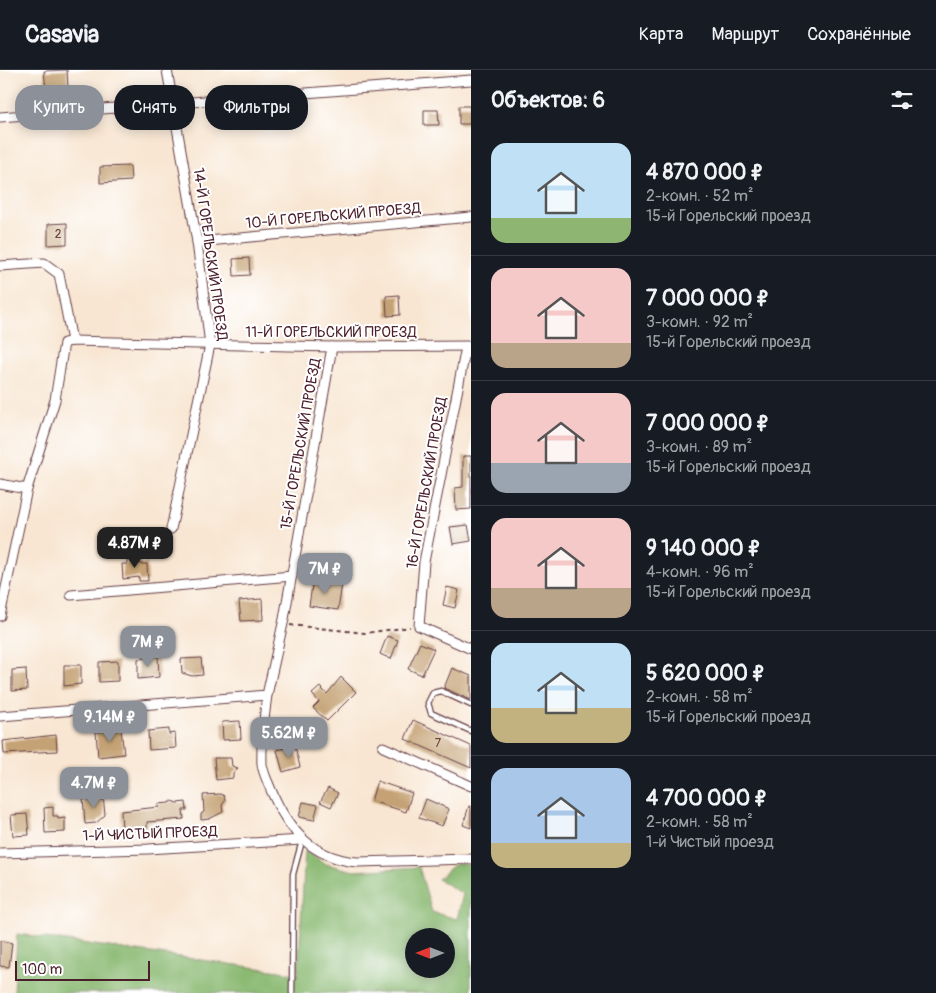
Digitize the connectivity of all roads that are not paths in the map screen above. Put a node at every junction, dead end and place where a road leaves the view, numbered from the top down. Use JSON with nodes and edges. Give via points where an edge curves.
{"nodes":[{"id":1,"x":167,"y":70,"type":"edge"},
{"id":2,"x":471,"y":80,"type":"edge"},
{"id":3,"x":170,"y":85,"type":"edge"},
{"id":4,"x":195,"y":102,"type":"edge"},
{"id":5,"x":114,"y":108,"type":"edge"},
{"id":6,"x":0,"y":117,"type":"edge"},
{"id":7,"x":178,"y":130,"type":"edge"},
{"id":8,"x":471,"y":217,"type":"edge"},
{"id":9,"x":197,"y":242,"type":"junction"},
{"id":10,"x":0,"y":266,"type":"edge"},
{"id":11,"x":72,"y":341,"type":"junction"},
{"id":12,"x":210,"y":345,"type":"junction"},
{"id":13,"x":332,"y":347,"type":"junction"},
{"id":14,"x":469,"y":347,"type":"edge"},
{"id":15,"x":0,"y":484,"type":"edge"},
{"id":16,"x":28,"y":489,"type":"junction"},
{"id":17,"x":171,"y":529,"type":"dead end"},
{"id":18,"x":292,"y":576,"type":"junction"},
{"id":19,"x":71,"y":595,"type":"dead end"},
{"id":20,"x":0,"y":616,"type":"edge"},
{"id":21,"x":471,"y":649,"type":"edge"},
{"id":22,"x":267,"y":695,"type":"junction"},
{"id":23,"x":471,"y":705,"type":"edge"},
{"id":24,"x":0,"y":716,"type":"edge"},
{"id":25,"x":471,"y":731,"type":"edge"},
{"id":26,"x":383,"y":747,"type":"dead end"},
{"id":27,"x":471,"y":786,"type":"edge"},
{"id":28,"x":302,"y":840,"type":"junction"},
{"id":29,"x":0,"y":853,"type":"edge"},
{"id":30,"x":471,"y":858,"type":"edge"},
{"id":31,"x":292,"y":993,"type":"edge"}],
"edges":[{"from":1,"to":3,"type":"street","name":"14-Й ГОРЕЛЬСКИЙ ПРОЕЗД"},
{"from":2,"to":4,"type":"street"},
{"from":5,"to":6,"type":"street"},
{"from":7,"to":9,"type":"street","name":"14-Й ГОРЕЛЬСКИЙ ПРОЕЗД"},
{"from":8,"to":9,"type":"street","name":"10-Й ГОРЕЛЬСКИЙ ПРОЕЗД"},
{"from":9,"to":12,"type":"street","name":"14-Й ГОРЕЛЬСКИЙ ПРОЕЗД"},
{"from":10,"to":11,"type":"street","via":[[44,263],[59,274]]},
{"from":11,"to":12,"type":"street","name":"11-Й ГОРЕЛЬСКИЙ ПРОЕЗД"},
{"from":11,"to":16,"type":"street","via":[[64,343],[55,400]]},
{"from":12,"to":13,"type":"street","name":"11-Й ГОРЕЛЬСКИЙ ПРОЕЗД"},
{"from":12,"to":17,"type":"street","name":"14-Й ГОРЕЛЬСКИЙ ПРОЕЗД"},
{"from":13,"to":14,"type":"street","name":"11-Й ГОРЕЛЬСКИЙ ПРОЕЗД"},
{"from":13,"to":18,"type":"street","name":"15-Й ГОРЕЛЬСКИЙ ПРОЕЗД"},
{"from":14,"to":21,"type":"street","name":"16-Й ГОРЕЛЬСКИЙ ПРОЕЗД","via":[[424,562],[419,626]]},
{"from":15,"to":16,"type":"street"},
{"from":16,"to":20,"type":"street"},
{"from":18,"to":19,"type":"street"},
{"from":18,"to":22,"type":"street","name":"15-Й ГОРЕЛЬСКИЙ ПРОЕЗД"},
{"from":22,"to":24,"type":"street"},
{"from":22,"to":28,"type":"street","name":"15-Й ГОРЕЛЬСКИЙ ПРОЕЗД","via":[[262,727],[262,767],[286,819]]},
{"from":23,"to":25,"type":"lane","via":[[441,691],[433,693],[428,704],[430,713]]},
{"from":26,"to":27,"type":"street"},
{"from":28,"to":29,"type":"street","name":"1-Й ЧИСТЫЙ ПРОЕЗД"},
{"from":28,"to":30,"type":"street","name":"15-Й ГОРЕЛЬСКИЙ ПРОЕЗД","via":[[343,861]]},
{"from":28,"to":31,"type":"lane","via":[[293,874]]}]}
